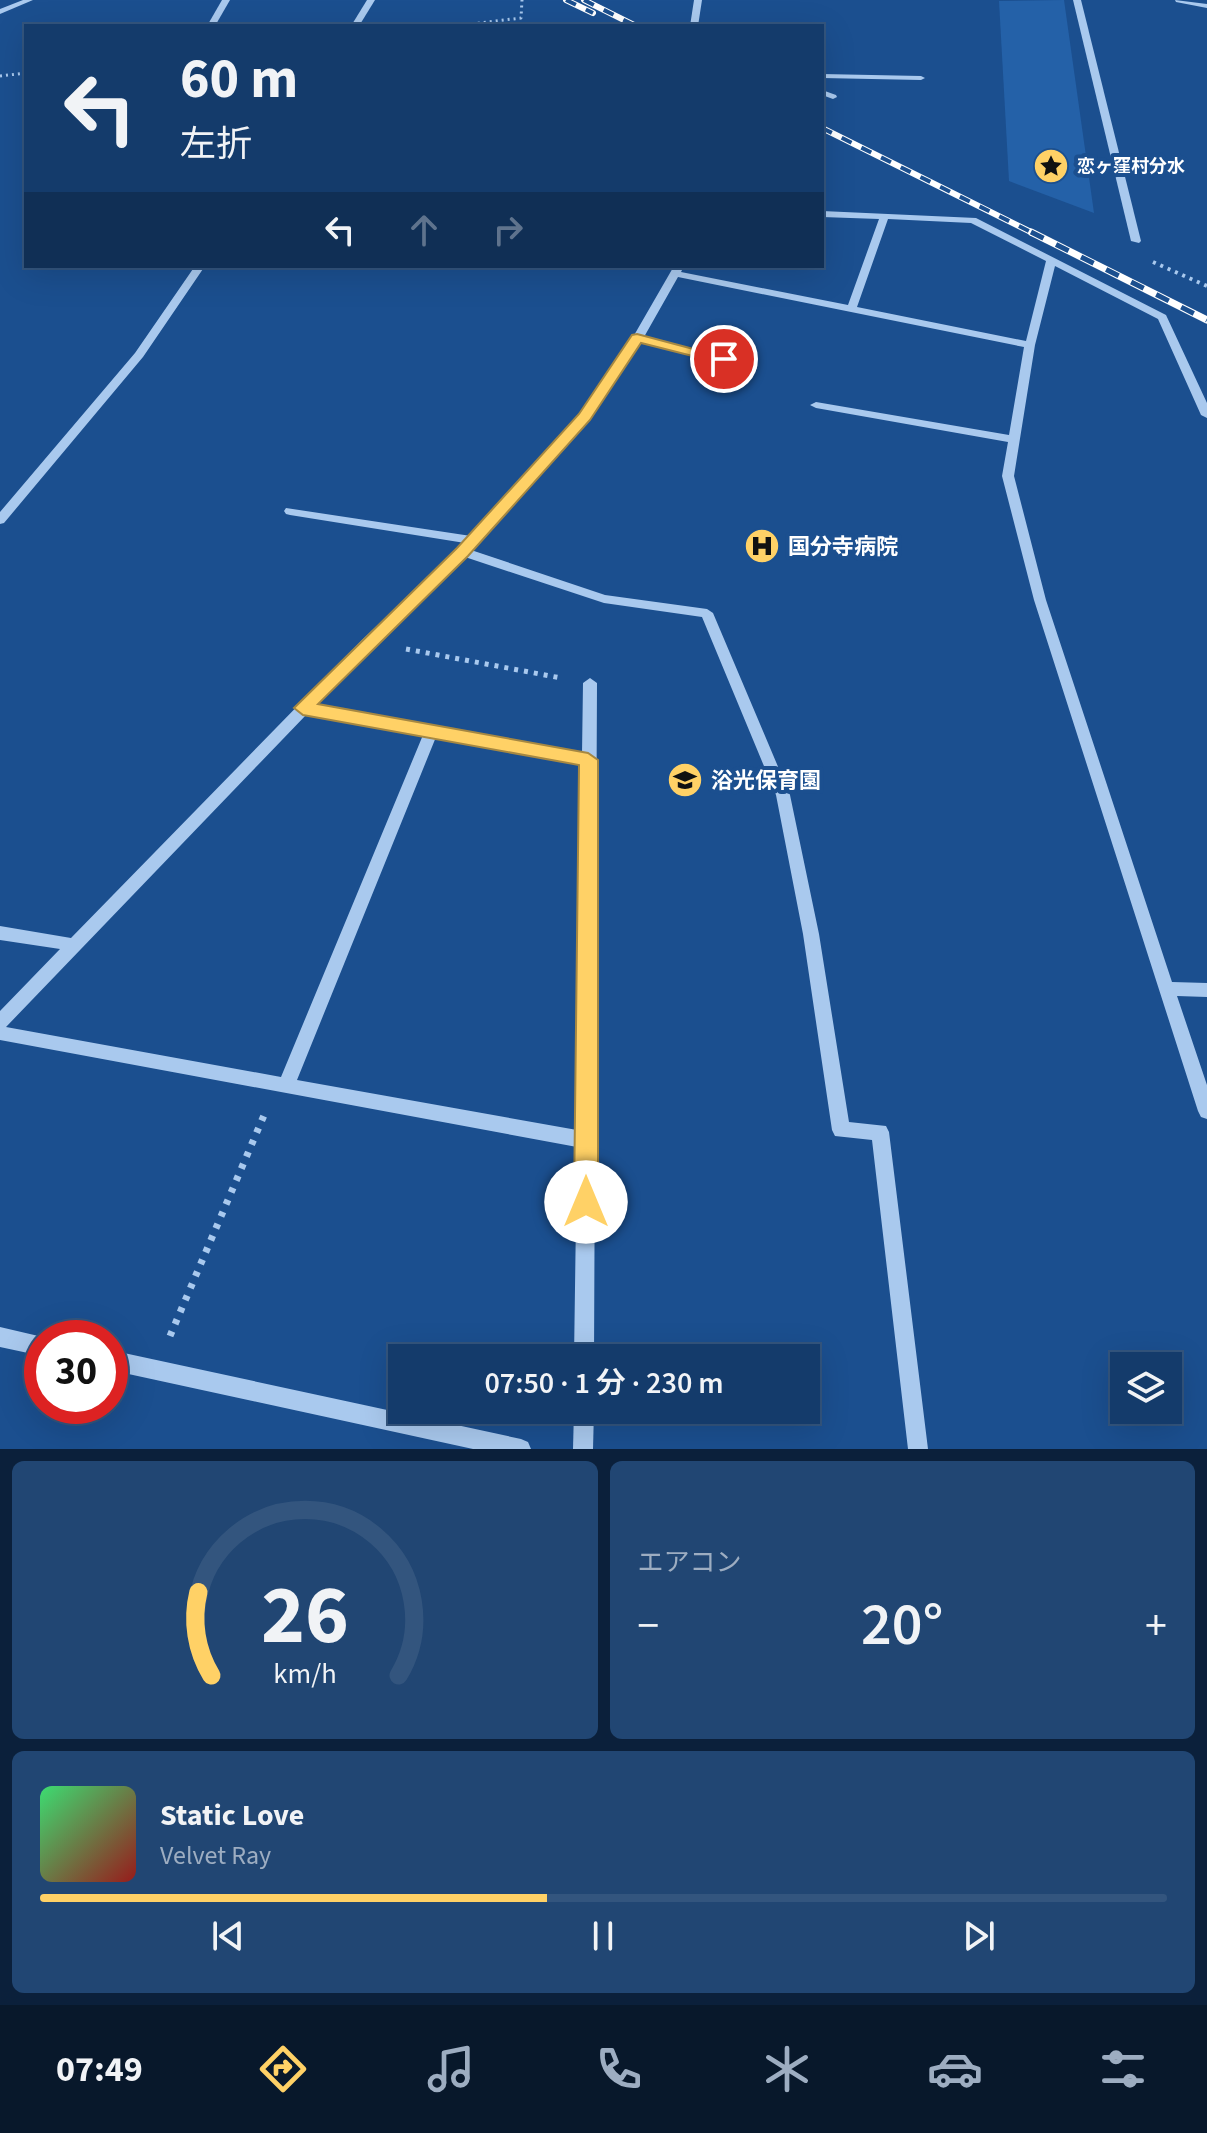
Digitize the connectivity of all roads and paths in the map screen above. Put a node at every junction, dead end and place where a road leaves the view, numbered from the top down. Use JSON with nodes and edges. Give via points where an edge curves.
{"nodes":[{"id":1,"x":29,"y":0,"type":"edge"},
{"id":2,"x":226,"y":0,"type":"edge"},
{"id":3,"x":371,"y":0,"type":"edge"},
{"id":4,"x":522,"y":0,"type":"edge"},
{"id":5,"x":698,"y":0,"type":"edge"},
{"id":6,"x":1077,"y":0,"type":"edge"},
{"id":7,"x":1179,"y":0,"type":"edge"},
{"id":8,"x":1207,"y":6,"type":"edge"},
{"id":9,"x":0,"y":12,"type":"edge"},
{"id":10,"x":212,"y":24,"type":"edge"},
{"id":11,"x":356,"y":24,"type":"edge"},
{"id":12,"x":471,"y":24,"type":"edge"},
{"id":13,"x":694,"y":24,"type":"edge"},
{"id":14,"x":24,"y":73,"type":"edge"},
{"id":15,"x":0,"y":76,"type":"edge"},
{"id":16,"x":824,"y":76,"type":"edge"},
{"id":17,"x":921,"y":78,"type":"dead end"},
{"id":18,"x":824,"y":93,"type":"edge"},
{"id":19,"x":833,"y":97,"type":"dead end"},
{"id":20,"x":824,"y":214,"type":"edge"},
{"id":21,"x":884,"y":218,"type":"junction"},
{"id":22,"x":1136,"y":241,"type":"joint"},
{"id":23,"x":1051,"y":261,"type":"junction"},
{"id":24,"x":199,"y":268,"type":"edge"},
{"id":25,"x":678,"y":270,"type":"edge"},
{"id":26,"x":1207,"y":286,"type":"edge"},
{"id":27,"x":851,"y":310,"type":"junction"},
{"id":28,"x":637,"y":338,"type":"junction"},
{"id":29,"x":1030,"y":345,"type":"junction"},
{"id":30,"x":753,"y":367,"type":"dead end"},
{"id":31,"x":816,"y":405,"type":"dead end"},
{"id":32,"x":1207,"y":415,"type":"edge"},
{"id":33,"x":1013,"y":439,"type":"junction"},
{"id":34,"x":290,"y":511,"type":"dead end"},
{"id":35,"x":0,"y":520,"type":"edge"},
{"id":36,"x":468,"y":546,"type":"junction"},
{"id":37,"x":368,"y":642,"type":"junction"},
{"id":38,"x":590,"y":683,"type":"joint"},
{"id":39,"x":303,"y":708,"type":"junction"},
{"id":40,"x":431,"y":733,"type":"junction"},
{"id":41,"x":588,"y":760,"type":"junction"},
{"id":42,"x":0,"y":933,"type":"edge"},
{"id":43,"x":74,"y":945,"type":"junction"},
{"id":44,"x":1166,"y":989,"type":"junction"},
{"id":45,"x":1207,"y":990,"type":"edge"},
{"id":46,"x":0,"y":1022,"type":"edge"},
{"id":47,"x":0,"y":1033,"type":"edge"},
{"id":48,"x":283,"y":1083,"type":"junction"},
{"id":49,"x":1207,"y":1111,"type":"edge"},
{"id":50,"x":586,"y":1140,"type":"junction"},
{"id":51,"x":0,"y":1337,"type":"edge"},
{"id":52,"x":24,"y":1342,"type":"edge"},
{"id":53,"x":584,"y":1344,"type":"edge"},
{"id":54,"x":128,"y":1364,"type":"edge"},
{"id":55,"x":156,"y":1370,"type":"junction"},
{"id":56,"x":584,"y":1424,"type":"edge"},
{"id":57,"x":521,"y":1449,"type":"edge"},
{"id":58,"x":583,"y":1449,"type":"edge"},
{"id":59,"x":918,"y":1449,"type":"edge"}],
"edges":[{"from":1,"to":9,"type":"street"},
{"from":2,"to":10,"type":"street"},
{"from":3,"to":11,"type":"street"},
{"from":4,"to":12,"type":"path","via":[[521,18]]},
{"from":5,"to":13,"type":"street"},
{"from":6,"to":22,"type":"street"},
{"from":7,"to":8,"type":"street"},
{"from":14,"to":15,"type":"path"},
{"from":16,"to":17,"type":"street"},
{"from":18,"to":19,"type":"street"},
{"from":20,"to":21,"type":"street"},
{"from":21,"to":23,"type":"street","via":[[973,220]]},
{"from":21,"to":27,"type":"street"},
{"from":22,"to":26,"type":"path","via":[[1143,258]]},
{"from":23,"to":29,"type":"street"},
{"from":23,"to":32,"type":"street","via":[[1162,317]]},
{"from":24,"to":35,"type":"street","via":[[139,355]]},
{"from":25,"to":27,"type":"street"},
{"from":25,"to":28,"type":"street"},
{"from":27,"to":29,"type":"street"},
{"from":28,"to":30,"type":"street"},
{"from":28,"to":36,"type":"street","via":[[585,417]]},
{"from":29,"to":33,"type":"street"},
{"from":31,"to":33,"type":"street"},
{"from":33,"to":44,"type":"street","via":[[1008,476],[1040,600]]},
{"from":34,"to":36,"type":"street"},
{"from":36,"to":37,"type":"street"},
{"from":36,"to":59,"type":"street","via":[[604,599],[707,613],[783,795],[841,1130],[880,1132]]},
{"from":37,"to":38,"type":"path"},
{"from":37,"to":39,"type":"street"},
{"from":38,"to":41,"type":"street"},
{"from":39,"to":40,"type":"street"},
{"from":39,"to":43,"type":"street"},
{"from":40,"to":41,"type":"street"},
{"from":40,"to":48,"type":"street"},
{"from":41,"to":50,"type":"street"},
{"from":42,"to":43,"type":"street"},
{"from":43,"to":46,"type":"street"},
{"from":44,"to":45,"type":"street"},
{"from":44,"to":49,"type":"street"},
{"from":47,"to":48,"type":"street"},
{"from":48,"to":50,"type":"street"},
{"from":48,"to":55,"type":"path"},
{"from":50,"to":53,"type":"street"},
{"from":51,"to":52,"type":"street"},
{"from":54,"to":55,"type":"street"},
{"from":55,"to":57,"type":"street"},
{"from":56,"to":58,"type":"street"}]}
